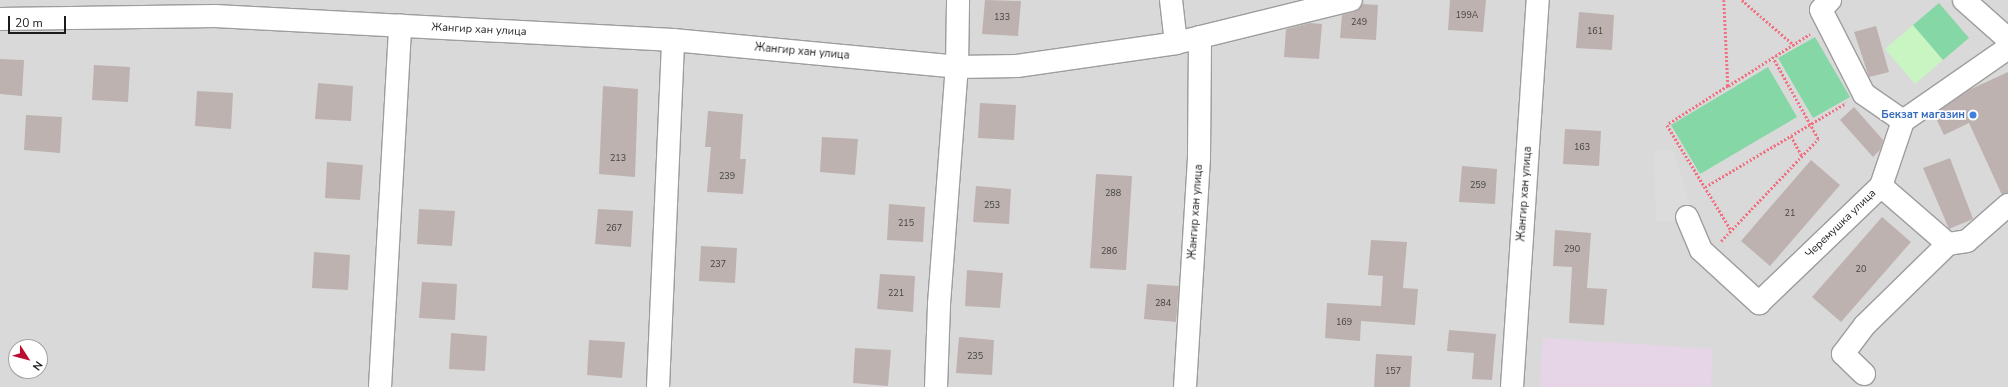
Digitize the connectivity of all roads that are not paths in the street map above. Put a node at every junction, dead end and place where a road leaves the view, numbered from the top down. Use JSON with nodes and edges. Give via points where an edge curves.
{"nodes":[{"id":1,"x":958,"y":0,"type":"edge"},
{"id":2,"x":1171,"y":0,"type":"edge"},
{"id":3,"x":1351,"y":0,"type":"edge"},
{"id":4,"x":1538,"y":0,"type":"edge"},
{"id":5,"x":1830,"y":0,"type":"edge"},
{"id":6,"x":1964,"y":0,"type":"edge"},
{"id":7,"x":214,"y":8,"type":"edge"},
{"id":8,"x":0,"y":19,"type":"edge"},
{"id":9,"x":400,"y":26,"type":"junction"},
{"id":10,"x":1200,"y":37,"type":"junction"},
{"id":11,"x":673,"y":40,"type":"junction"},
{"id":12,"x":2008,"y":40,"type":"edge"},
{"id":13,"x":1176,"y":43,"type":"junction"},
{"id":14,"x":2008,"y":48,"type":"edge"},
{"id":15,"x":957,"y":67,"type":"junction"},
{"id":16,"x":1903,"y":120,"type":"junction"},
{"id":17,"x":1882,"y":186,"type":"junction"},
{"id":18,"x":2008,"y":205,"type":"edge"},
{"id":19,"x":1687,"y":217,"type":"dead end"},
{"id":20,"x":1948,"y":244,"type":"junction"},
{"id":21,"x":1864,"y":374,"type":"dead end"},
{"id":22,"x":380,"y":387,"type":"edge"},
{"id":23,"x":658,"y":387,"type":"edge"},
{"id":24,"x":936,"y":387,"type":"edge"},
{"id":25,"x":1185,"y":387,"type":"edge"},
{"id":26,"x":1512,"y":387,"type":"edge"}],
"edges":[{"from":1,"to":15,"type":"street"},
{"from":2,"to":13,"type":"street"},
{"from":3,"to":10,"type":"street","name":"Жангир хан улица"},
{"from":4,"to":26,"type":"street","name":"Жангир хан улица"},
{"from":5,"to":16,"type":"street","via":[[1821,10],[1864,94]]},
{"from":6,"to":12,"type":"street"},
{"from":7,"to":8,"type":"street","name":"Жангир хан улица"},
{"from":7,"to":9,"type":"street","name":"Жангир хан улица"},
{"from":9,"to":11,"type":"street","name":"Жангир хан улица"},
{"from":9,"to":22,"type":"street"},
{"from":10,"to":13,"type":"street","name":"Жангир хан улица"},
{"from":10,"to":25,"type":"street","name":"Жангир хан улица","via":[[1199,156]]},
{"from":11,"to":15,"type":"street","name":"Жангир хан улица"},
{"from":11,"to":23,"type":"street"},
{"from":13,"to":15,"type":"street","name":"Жангир хан улица","via":[[1017,66]]},
{"from":14,"to":16,"type":"street"},
{"from":15,"to":24,"type":"street","via":[[939,304]]},
{"from":16,"to":17,"type":"street","name":"Черемушка улица"},
{"from":17,"to":19,"type":"street","name":"Черемушка улица","via":[[1759,303],[1701,250]]},
{"from":17,"to":20,"type":"street"},
{"from":18,"to":20,"type":"street","via":[[1967,241]]},
{"from":20,"to":21,"type":"street","via":[[1864,325],[1843,354]]}]}
